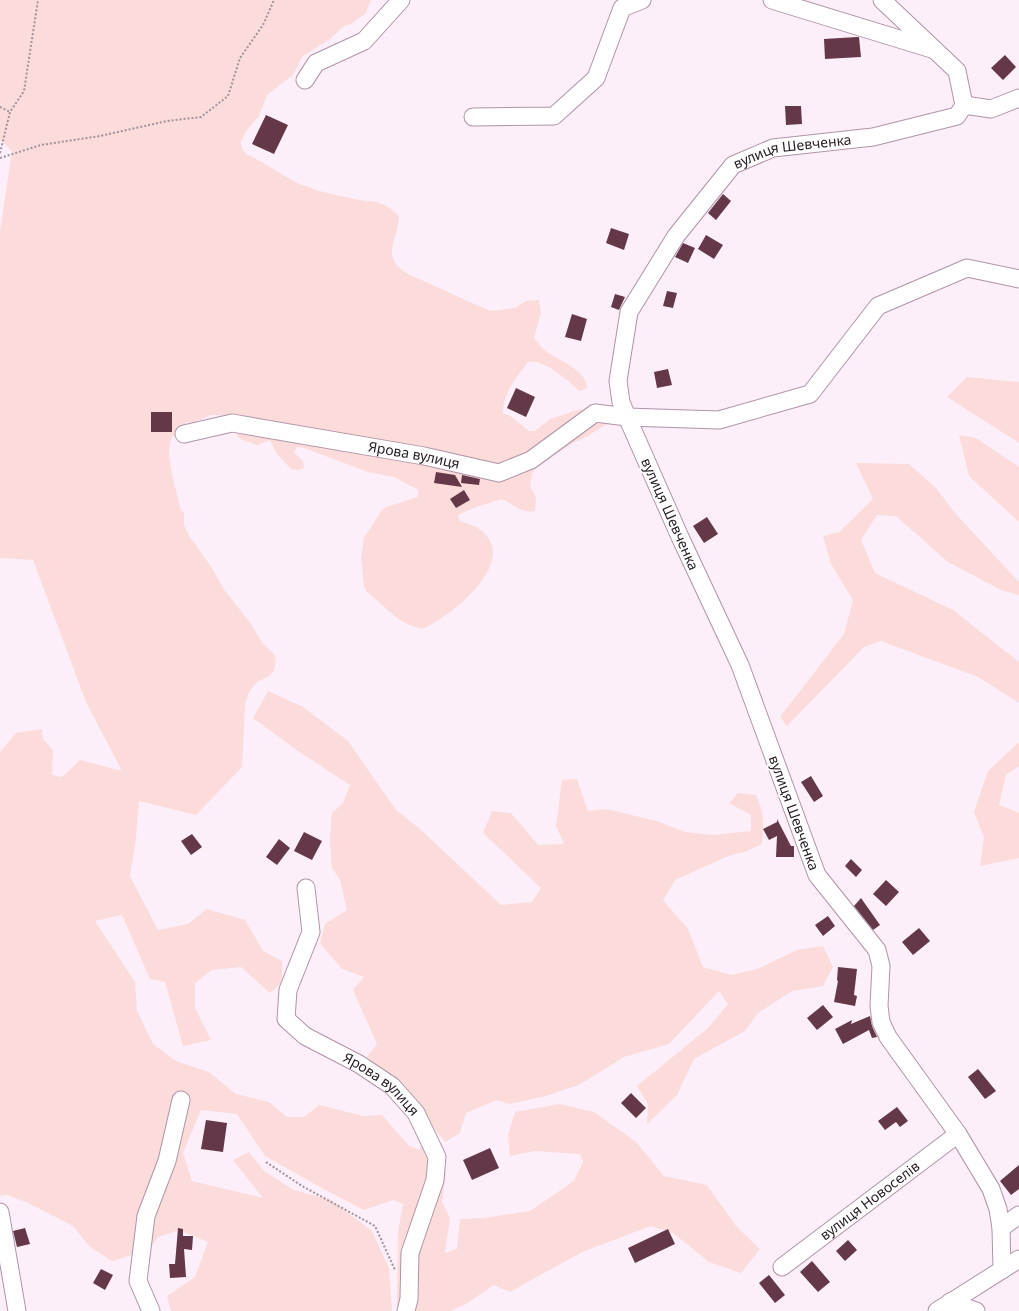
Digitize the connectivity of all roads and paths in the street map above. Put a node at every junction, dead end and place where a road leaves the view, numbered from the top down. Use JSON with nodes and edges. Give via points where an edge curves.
{"nodes":[{"id":1,"x":38,"y":0,"type":"edge"},
{"id":2,"x":274,"y":0,"type":"edge"},
{"id":3,"x":400,"y":0,"type":"edge"},
{"id":4,"x":642,"y":0,"type":"edge"},
{"id":5,"x":772,"y":0,"type":"edge"},
{"id":6,"x":882,"y":0,"type":"edge"},
{"id":7,"x":935,"y":50,"type":"junction"},
{"id":8,"x":306,"y":80,"type":"dead end"},
{"id":9,"x":1019,"y":98,"type":"edge"},
{"id":10,"x":964,"y":104,"type":"junction"},
{"id":11,"x":0,"y":107,"type":"edge"},
{"id":12,"x":10,"y":112,"type":"junction"},
{"id":13,"x":473,"y":117,"type":"dead end"},
{"id":14,"x":0,"y":153,"type":"edge"},
{"id":15,"x":0,"y":158,"type":"edge"},
{"id":16,"x":1019,"y":279,"type":"edge"},
{"id":17,"x":627,"y":417,"type":"junction"},
{"id":18,"x":184,"y":434,"type":"dead end"},
{"id":19,"x":306,"y":888,"type":"dead end"},
{"id":20,"x":181,"y":1100,"type":"dead end"},
{"id":21,"x":958,"y":1134,"type":"junction"},
{"id":22,"x":266,"y":1162,"type":"dead end"},
{"id":23,"x":0,"y":1212,"type":"edge"},
{"id":24,"x":1019,"y":1215,"type":"edge"},
{"id":25,"x":1001,"y":1228,"type":"junction"},
{"id":26,"x":1019,"y":1258,"type":"edge"},
{"id":27,"x":782,"y":1267,"type":"dead end"},
{"id":28,"x":1002,"y":1270,"type":"junction"},
{"id":29,"x":396,"y":1272,"type":"dead end"},
{"id":30,"x":943,"y":1307,"type":"edge"},
{"id":31,"x":16,"y":1311,"type":"edge"},
{"id":32,"x":151,"y":1311,"type":"edge"},
{"id":33,"x":406,"y":1311,"type":"edge"},
{"id":34,"x":976,"y":1311,"type":"edge"}],
"edges":[{"from":1,"to":12,"type":"path","via":[[24,91]]},
{"from":2,"to":15,"type":"path","via":[[263,25],[240,58],[228,96],[201,117],[41,145]]},
{"from":3,"to":8,"type":"street","via":[[364,41],[316,63]]},
{"from":4,"to":13,"type":"street","via":[[622,8],[596,78],[554,116]]},
{"from":5,"to":7,"type":"street"},
{"from":6,"to":7,"type":"street"},
{"from":7,"to":10,"type":"street","via":[[957,71]]},
{"from":9,"to":10,"type":"street","via":[[992,109]]},
{"from":10,"to":17,"type":"street","name":"вулиця Шевченка","via":[[956,116],[949,118],[873,137],[773,148],[733,165],[676,236],[629,312],[618,381]]},
{"from":11,"to":12,"type":"path"},
{"from":12,"to":14,"type":"path"},
{"from":16,"to":17,"type":"street","name":"Ярова вулиця","via":[[967,268],[878,306],[810,394],[719,420]]},
{"from":17,"to":18,"type":"street","name":"Ярова вулиця","via":[[595,413],[531,460],[499,473],[424,456],[232,423]]},
{"from":17,"to":21,"type":"street","name":"вулиця Шевченка","via":[[740,665],[817,875],[877,950],[882,966],[879,1006],[881,1022],[888,1037]]},
{"from":19,"to":33,"type":"street","name":"Ярова вулиця","via":[[310,932],[288,990],[286,1019],[305,1036],[359,1064],[392,1086],[416,1113],[437,1156],[435,1180],[410,1253],[409,1299]]},
{"from":20,"to":32,"type":"street","via":[[167,1161],[146,1216],[138,1281]]},
{"from":21,"to":25,"type":"street","name":"вулиця Шевченка","via":[[991,1189]]},
{"from":21,"to":27,"type":"street","name":"вулиця Новоселів"},
{"from":22,"to":29,"type":"path","via":[[302,1186],[375,1226]]},
{"from":23,"to":31,"type":"street"},
{"from":24,"to":25,"type":"street"},
{"from":25,"to":28,"type":"street","name":"вулиця Шевченка"},
{"from":26,"to":28,"type":"street"},
{"from":28,"to":30,"type":"street"},
{"from":30,"to":34,"type":"street"}]}
